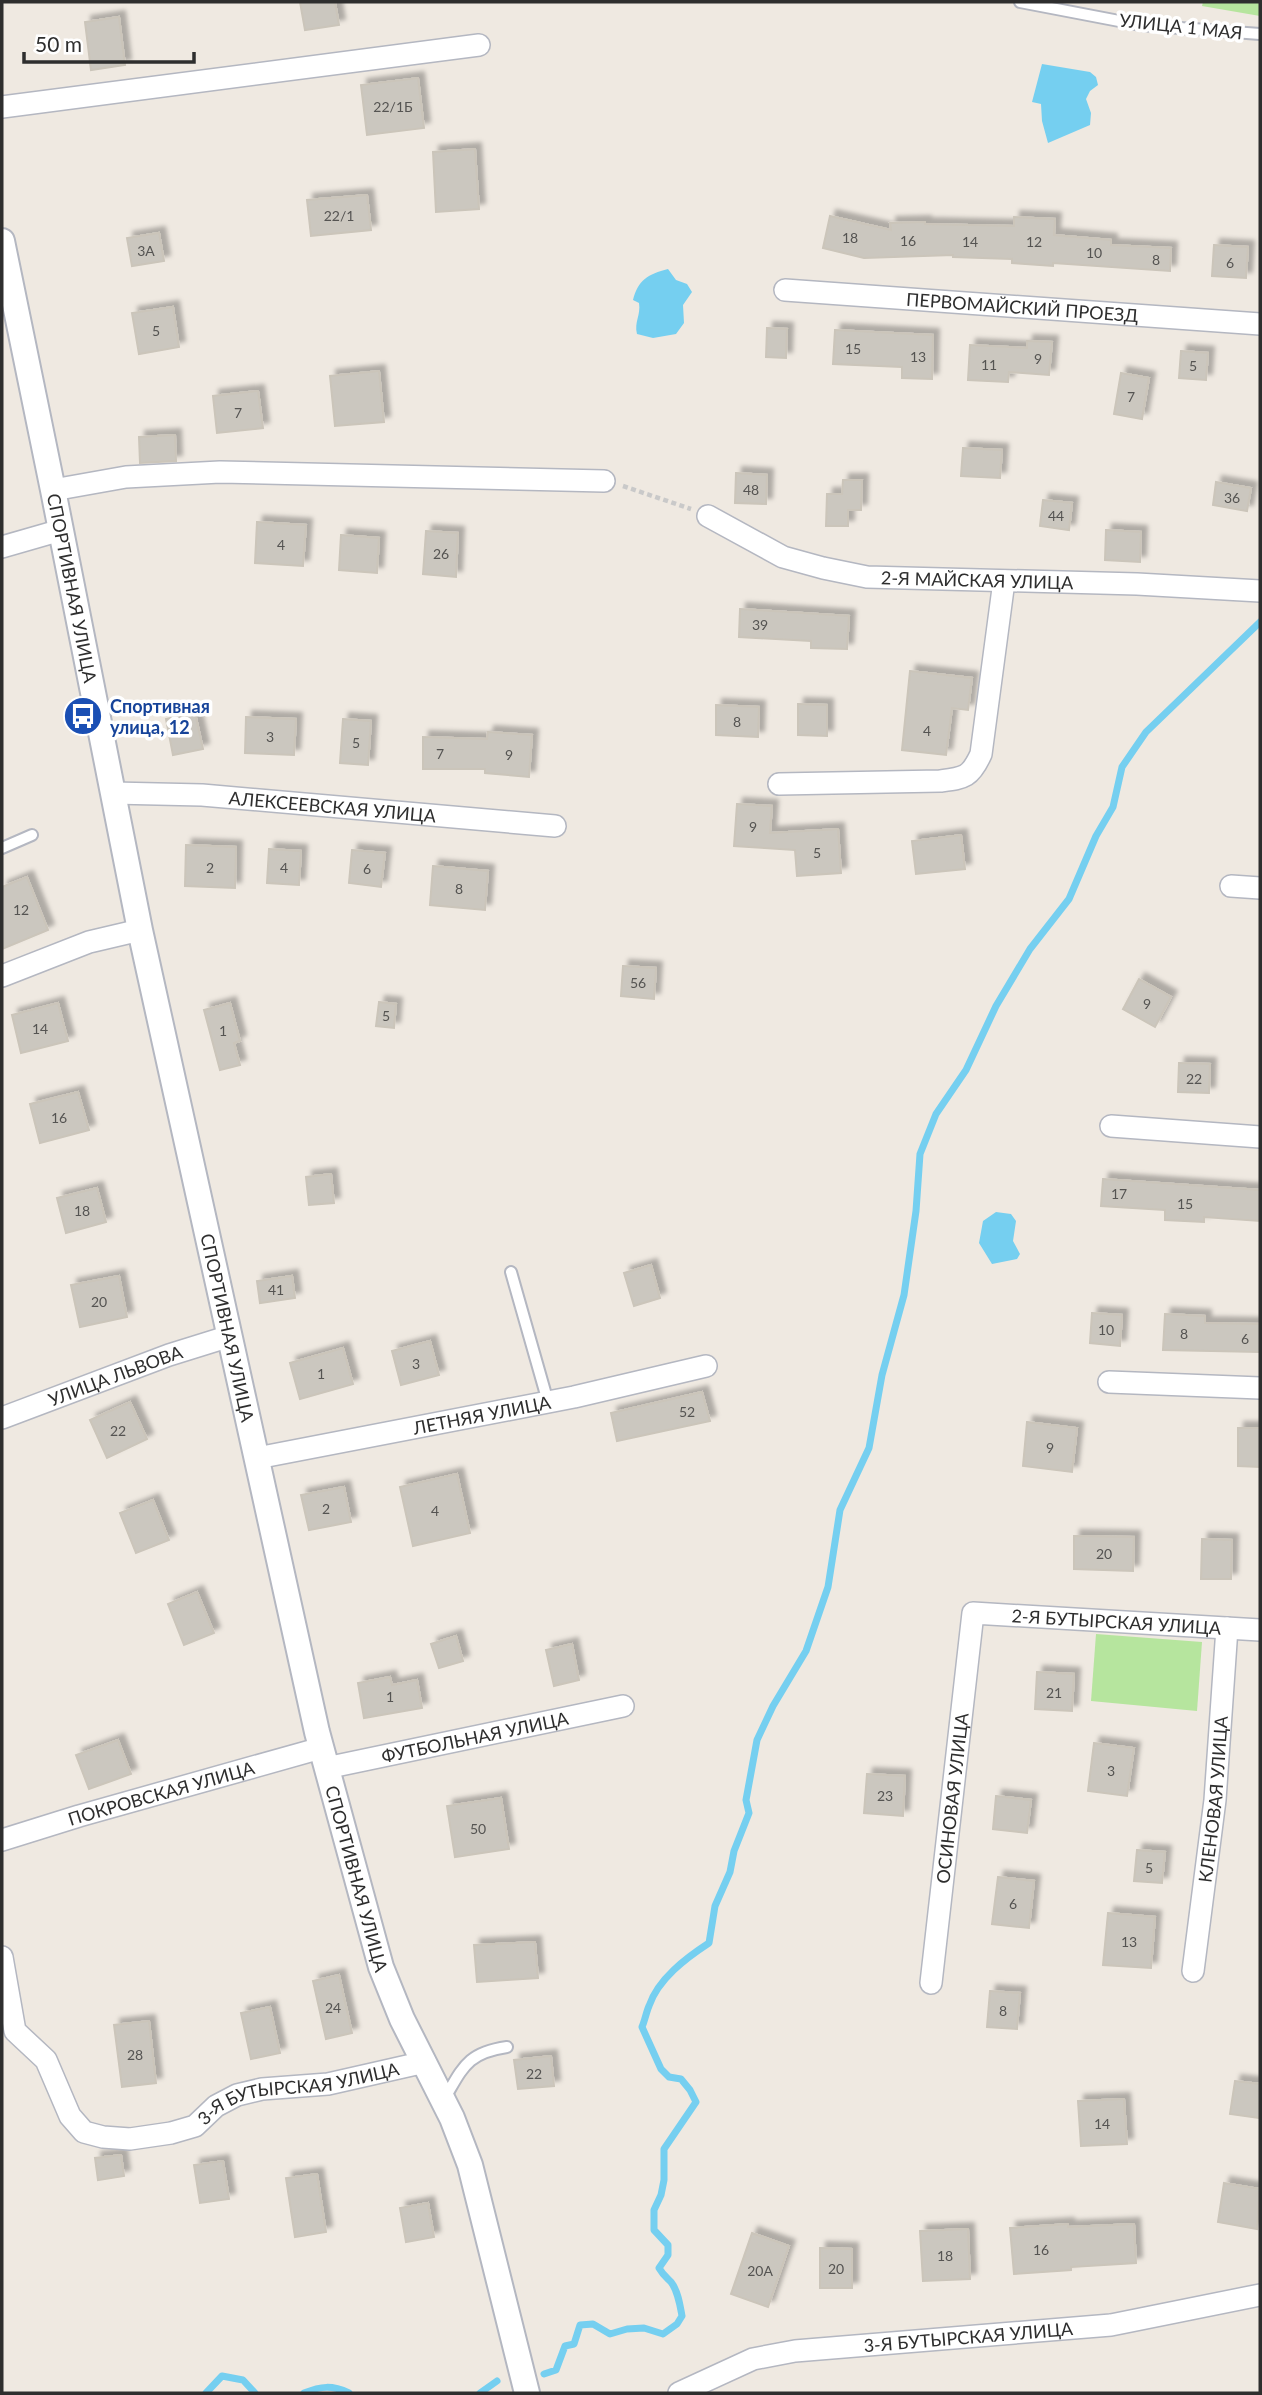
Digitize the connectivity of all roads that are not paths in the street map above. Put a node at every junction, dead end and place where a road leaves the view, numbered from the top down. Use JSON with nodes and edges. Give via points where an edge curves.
{"nodes":[{"id":1,"x":1020,"y":2,"type":"edge"},
{"id":2,"x":1260,"y":34,"type":"edge"},
{"id":3,"x":479,"y":45,"type":"dead end"},
{"id":4,"x":2,"y":107,"type":"edge"},
{"id":5,"x":2,"y":242,"type":"edge"},
{"id":6,"x":6,"y":284,"type":"edge"},
{"id":7,"x":785,"y":290,"type":"dead end"},
{"id":8,"x":1260,"y":324,"type":"edge"},
{"id":9,"x":604,"y":481,"type":"road end"},
{"id":10,"x":53,"y":489,"type":"junction"},
{"id":11,"x":708,"y":516,"type":"road end"},
{"id":12,"x":61,"y":530,"type":"junction"},
{"id":13,"x":2,"y":547,"type":"edge"},
{"id":14,"x":1004,"y":582,"type":"junction"},
{"id":15,"x":1260,"y":591,"type":"edge"},
{"id":16,"x":779,"y":784,"type":"dead end"},
{"id":17,"x":113,"y":793,"type":"junction"},
{"id":18,"x":555,"y":826,"type":"dead end"},
{"id":19,"x":32,"y":835,"type":"dead end"},
{"id":20,"x":2,"y":848,"type":"edge"},
{"id":21,"x":1231,"y":886,"type":"dead end"},
{"id":22,"x":1260,"y":888,"type":"edge"},
{"id":23,"x":140,"y":930,"type":"junction"},
{"id":24,"x":2,"y":976,"type":"edge"},
{"id":25,"x":1111,"y":1126,"type":"dead end"},
{"id":26,"x":1260,"y":1138,"type":"edge"},
{"id":27,"x":511,"y":1272,"type":"dead end"},
{"id":28,"x":230,"y":1336,"type":"junction"},
{"id":29,"x":706,"y":1366,"type":"dead end"},
{"id":30,"x":1109,"y":1382,"type":"dead end"},
{"id":31,"x":1260,"y":1388,"type":"edge"},
{"id":32,"x":548,"y":1402,"type":"junction"},
{"id":33,"x":2,"y":1418,"type":"edge"},
{"id":34,"x":257,"y":1458,"type":"junction"},
{"id":35,"x":973,"y":1613,"type":"joint"},
{"id":36,"x":1227,"y":1628,"type":"junction"},
{"id":37,"x":1260,"y":1630,"type":"edge"},
{"id":38,"x":623,"y":1706,"type":"dead end"},
{"id":39,"x":323,"y":1758,"type":"junction"},
{"id":40,"x":2,"y":1840,"type":"edge"},
{"id":41,"x":2,"y":1957,"type":"edge"},
{"id":42,"x":1193,"y":1971,"type":"dead end"},
{"id":43,"x":931,"y":1983,"type":"dead end"},
{"id":44,"x":506,"y":2048,"type":"dead end"},
{"id":45,"x":425,"y":2062,"type":"junction"},
{"id":46,"x":443,"y":2101,"type":"junction"},
{"id":47,"x":1260,"y":2295,"type":"edge"},
{"id":48,"x":527,"y":2393,"type":"edge"},
{"id":49,"x":679,"y":2393,"type":"edge"}],
"edges":[{"from":1,"to":2,"type":"lane","name":"УЛИЦА 1 МАЯ","via":[[1140,25]]},
{"from":3,"to":4,"type":"street"},
{"from":5,"to":6,"type":"street","name":"СПОРТИВНАЯ УЛИЦА"},
{"from":6,"to":10,"type":"street","name":"СПОРТИВНАЯ УЛИЦА"},
{"from":7,"to":8,"type":"street","name":"ПЕРВОМАЙСКИЙ ПРОЕЗД"},
{"from":9,"to":10,"type":"street","via":[[220,472],[126,477]]},
{"from":10,"to":12,"type":"street","name":"СПОРТИВНАЯ УЛИЦА"},
{"from":11,"to":14,"type":"street","name":"2-Я МАЙСКАЯ УЛИЦА","via":[[783,557],[823,568],[889,579]]},
{"from":12,"to":13,"type":"street"},
{"from":12,"to":17,"type":"street","name":"СПОРТИВНАЯ УЛИЦА"},
{"from":14,"to":15,"type":"street","name":"2-Я МАЙСКАЯ УЛИЦА"},
{"from":14,"to":16,"type":"street","via":[[981,754],[974,769],[963,778],[940,781]]},
{"from":17,"to":18,"type":"street","name":"АЛЕКСЕЕВСКАЯ УЛИЦА","via":[[202,795]]},
{"from":17,"to":23,"type":"street","name":"СПОРТИВНАЯ УЛИЦА"},
{"from":19,"to":20,"type":"lane"},
{"from":21,"to":22,"type":"street"},
{"from":23,"to":24,"type":"street","via":[[89,942]]},
{"from":23,"to":28,"type":"street","name":"СПОРТИВНАЯ УЛИЦА"},
{"from":25,"to":26,"type":"street"},
{"from":27,"to":32,"type":"lane"},
{"from":28,"to":33,"type":"street","name":"УЛИЦА ЛЬВОВА"},
{"from":28,"to":34,"type":"street","name":"СПОРТИВНАЯ УЛИЦА"},
{"from":29,"to":32,"type":"street","name":"ЛЕТНЯЯ УЛИЦА"},
{"from":30,"to":31,"type":"street"},
{"from":32,"to":34,"type":"street","name":"ЛЕТНЯЯ УЛИЦА"},
{"from":34,"to":39,"type":"street","name":"СПОРТИВНАЯ УЛИЦА"},
{"from":35,"to":36,"type":"street","name":"2-Я БУТЫРСКАЯ УЛИЦА"},
{"from":35,"to":43,"type":"street","name":"ОСИНОВАЯ УЛИЦА"},
{"from":36,"to":37,"type":"street","name":"2-Я БУТЫРСКАЯ УЛИЦА"},
{"from":36,"to":42,"type":"street","name":"КЛЕНОВАЯ УЛИЦА","via":[[1215,1800]]},
{"from":38,"to":39,"type":"street","name":"ФУТБОЛЬНАЯ УЛИЦА"},
{"from":39,"to":40,"type":"street","name":"ПОКРОВСКАЯ УЛИЦА","via":[[79,1816]]},
{"from":39,"to":45,"type":"street","name":"СПОРТИВНАЯ УЛИЦА","via":[[382,1967]]},
{"from":41,"to":45,"type":"street","name":"3-Я БУТЫРСКАЯ УЛИЦА","via":[[15,2031],[46,2060],[70,2116],[85,2132],[103,2137],[130,2139],[171,2133],[195,2126],[236,2095],[328,2084]]},
{"from":44,"to":46,"type":"lane","via":[[485,2050],[472,2059]]},
{"from":45,"to":46,"type":"street","name":"СПОРТИВНАЯ УЛИЦА"},
{"from":46,"to":48,"type":"street","name":"СПОРТИВНАЯ УЛИЦА","via":[[473,2175]]},
{"from":47,"to":49,"type":"street","name":"3-Я БУТЫРСКАЯ УЛИЦА","via":[[1111,2325],[794,2351],[753,2359]]}]}
